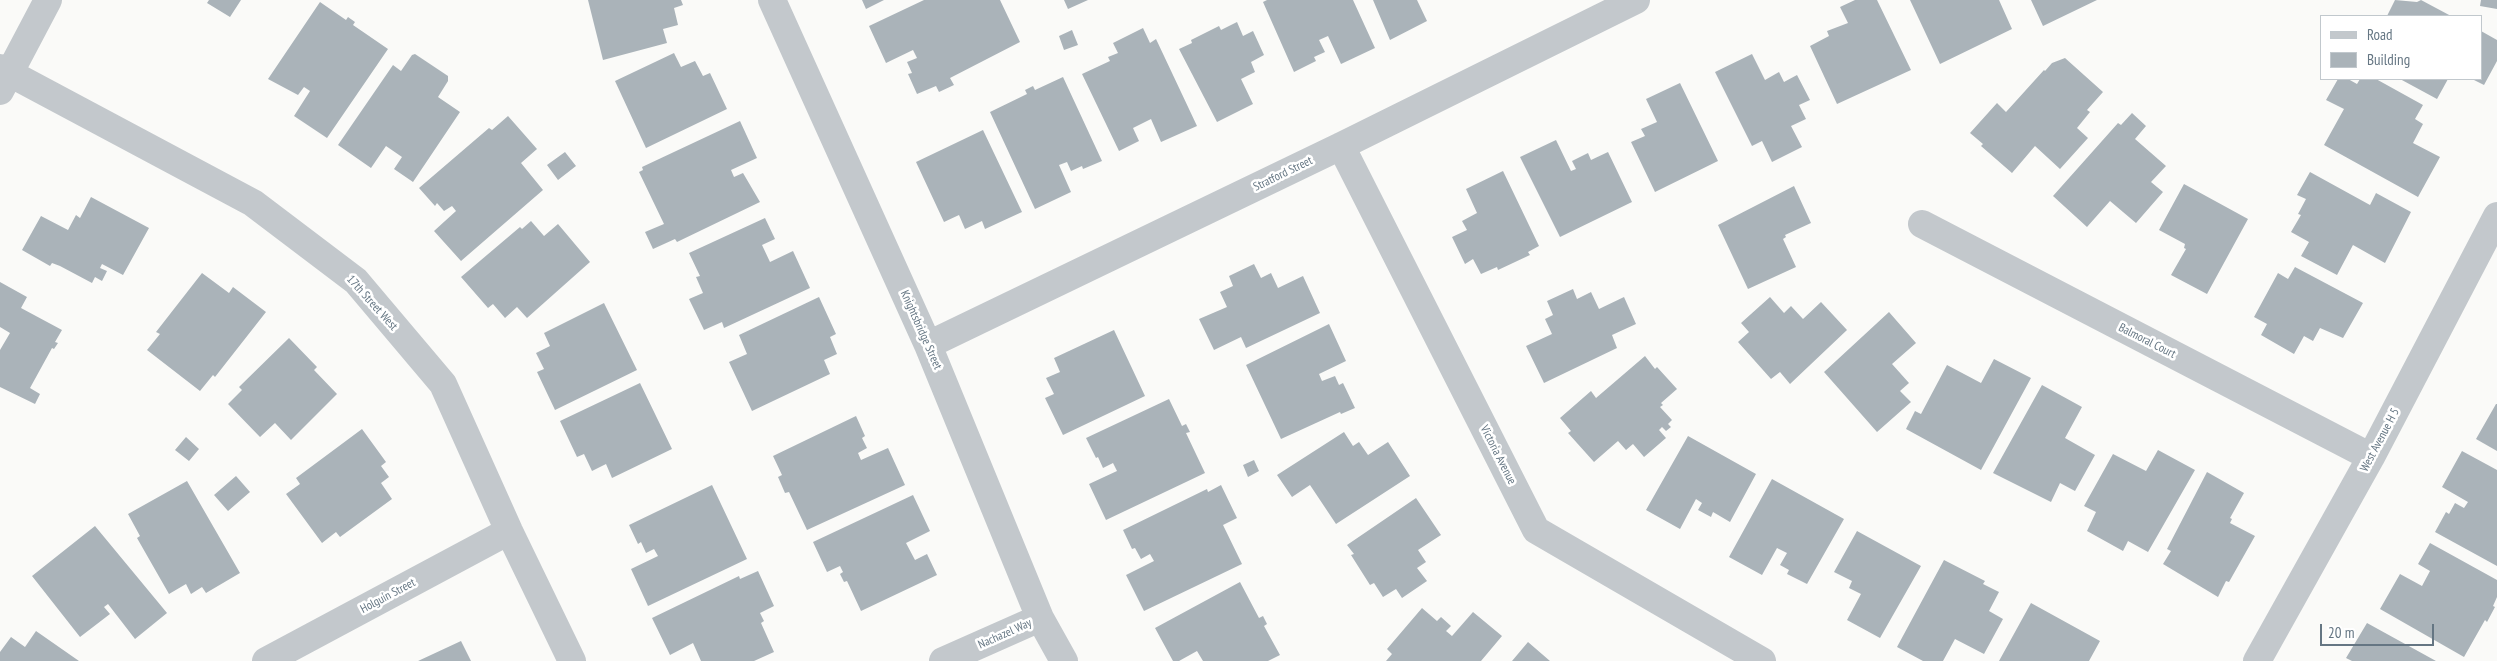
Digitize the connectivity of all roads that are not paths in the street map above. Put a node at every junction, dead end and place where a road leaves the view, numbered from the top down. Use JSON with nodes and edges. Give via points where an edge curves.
{"nodes":[{"id":1,"x":48,"y":0,"type":"edge"},
{"id":2,"x":772,"y":0,"type":"edge"},
{"id":3,"x":1636,"y":0,"type":"edge"},
{"id":4,"x":3,"y":77,"type":"edge"},
{"id":5,"x":1341,"y":146,"type":"junction"},
{"id":6,"x":2497,"y":216,"type":"edge"},
{"id":7,"x":1922,"y":224,"type":"dead end"},
{"id":8,"x":928,"y":345,"type":"junction"},
{"id":9,"x":2371,"y":457,"type":"junction"},
{"id":10,"x":509,"y":531,"type":"junction"},
{"id":11,"x":1040,"y":618,"type":"junction"},
{"id":12,"x":266,"y":661,"type":"edge"},
{"id":13,"x":572,"y":661,"type":"edge"},
{"id":14,"x":943,"y":661,"type":"edge"},
{"id":15,"x":1064,"y":661,"type":"edge"},
{"id":16,"x":1762,"y":661,"type":"edge"},
{"id":17,"x":2256,"y":661,"type":"edge"}],
"edges":[{"from":1,"to":4,"type":"street"},
{"from":2,"to":8,"type":"street","name":"Knightsbridge Street"},
{"from":3,"to":5,"type":"street","name":"Stratford Street"},
{"from":4,"to":10,"type":"street","name":"17th Street West","via":[[253,203],[356,281],[443,384]]},
{"from":5,"to":8,"type":"street","name":"Stratford Street"},
{"from":5,"to":16,"type":"street","name":"Victoria Avenue","via":[[1536,530]]},
{"from":6,"to":9,"type":"street","name":"West Avenue H 5"},
{"from":7,"to":9,"type":"street","name":"Balmoral Court"},
{"from":8,"to":11,"type":"street","name":"Knightsbridge Street"},
{"from":9,"to":17,"type":"street","name":"West Avenue H 5"},
{"from":10,"to":12,"type":"street","name":"Holguin Street"},
{"from":10,"to":13,"type":"street","name":"17th Street West"},
{"from":11,"to":14,"type":"street","name":"Nachazel Way"},
{"from":11,"to":15,"type":"street","name":"Knightsbridge Street"}]}
